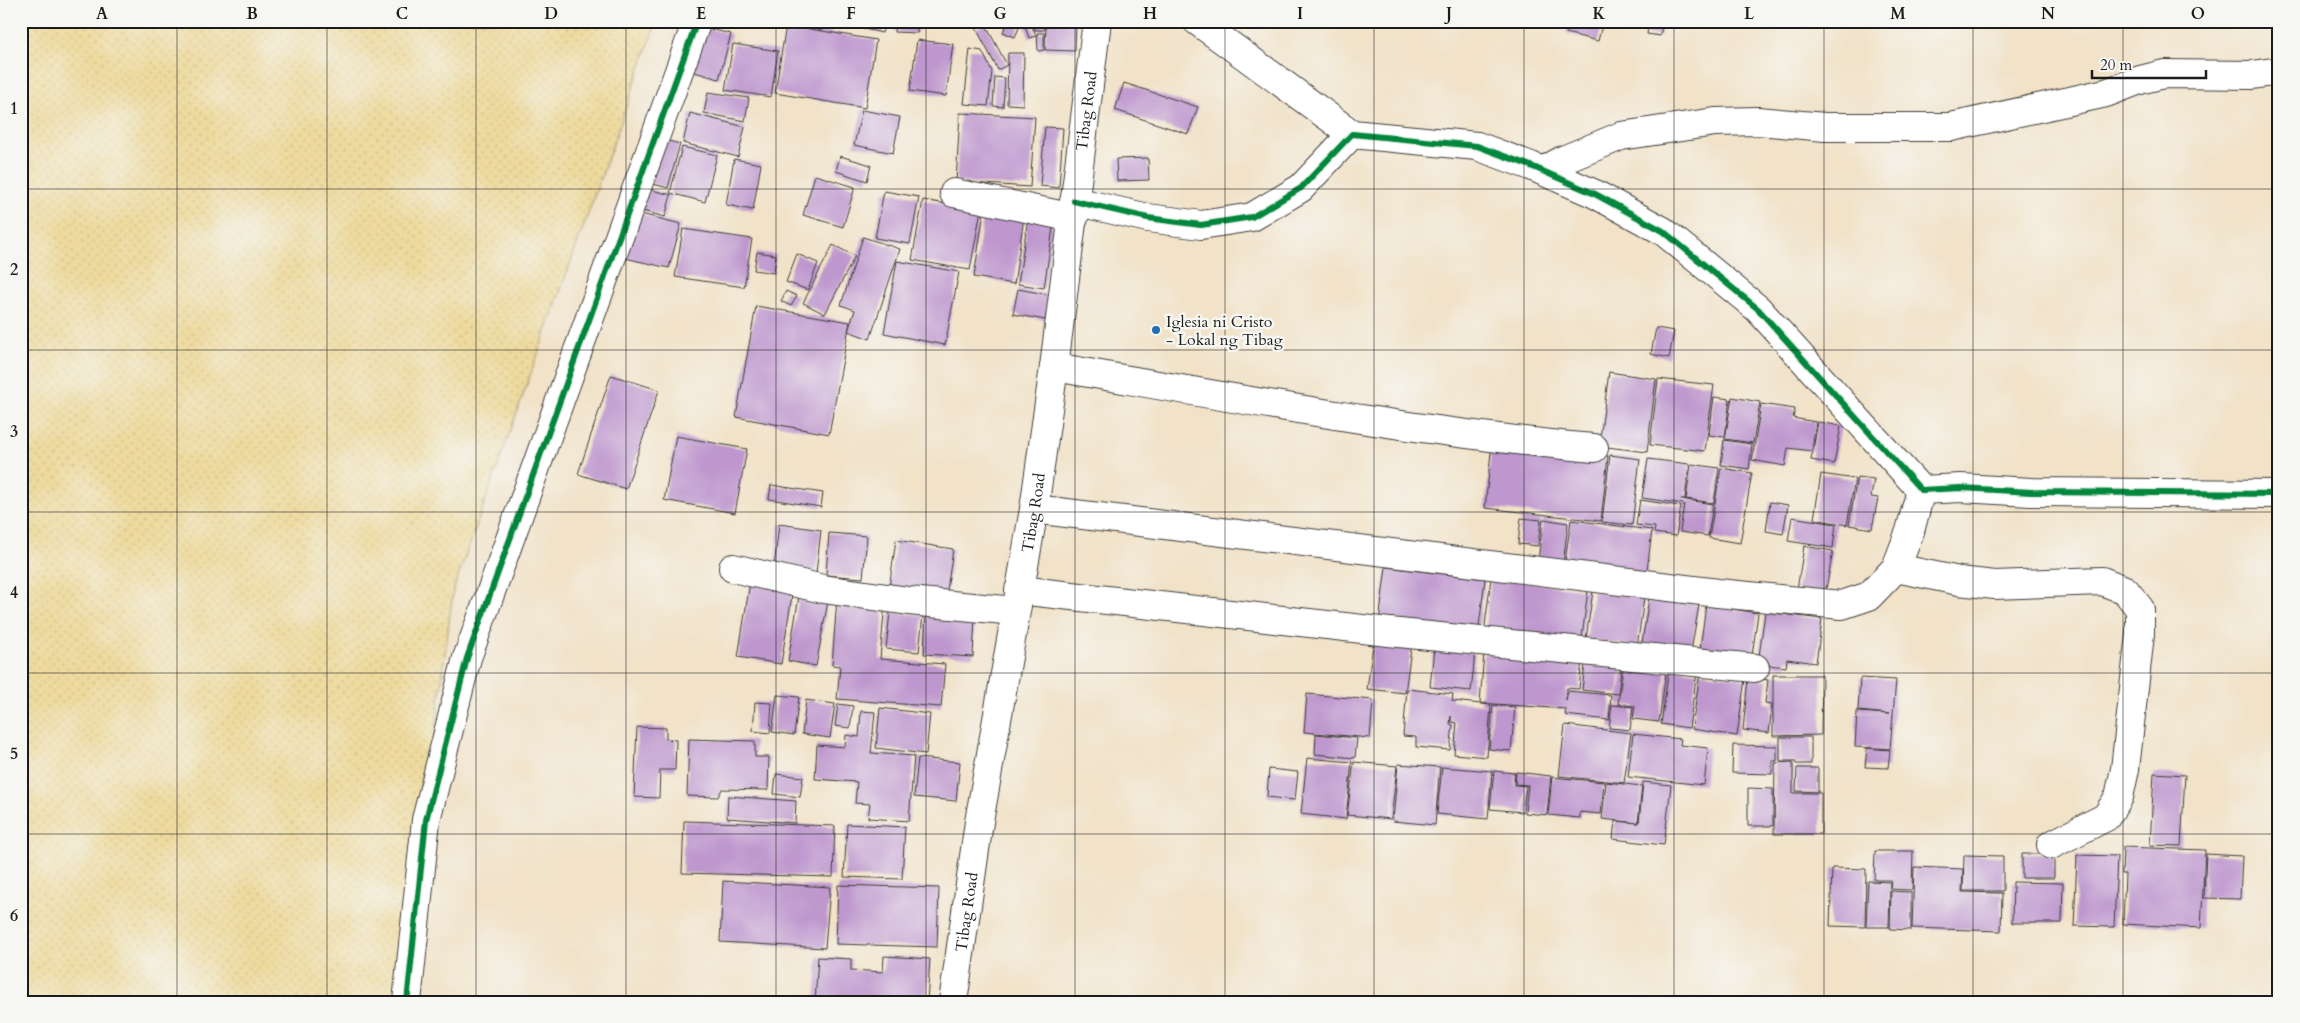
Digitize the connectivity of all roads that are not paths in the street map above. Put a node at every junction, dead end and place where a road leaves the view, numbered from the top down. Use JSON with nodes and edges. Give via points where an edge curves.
{"nodes":[{"id":1,"x":697,"y":21,"type":"edge"},
{"id":2,"x":1097,"y":21,"type":"edge"},
{"id":3,"x":1197,"y":21,"type":"edge"},
{"id":4,"x":2279,"y":71,"type":"edge"},
{"id":5,"x":1352,"y":134,"type":"junction"},
{"id":6,"x":1543,"y":171,"type":"junction"},
{"id":7,"x":954,"y":193,"type":"dead end"},
{"id":8,"x":1074,"y":210,"type":"junction"},
{"id":9,"x":1054,"y":367,"type":"junction"},
{"id":10,"x":1594,"y":448,"type":"dead end"},
{"id":11,"x":1921,"y":490,"type":"junction"},
{"id":12,"x":2279,"y":494,"type":"edge"},
{"id":13,"x":1034,"y":508,"type":"junction"},
{"id":14,"x":733,"y":568,"type":"dead end"},
{"id":15,"x":1896,"y":568,"type":"junction"},
{"id":16,"x":1017,"y":601,"type":"junction"},
{"id":17,"x":1755,"y":668,"type":"dead end"},
{"id":18,"x":2051,"y":844,"type":"dead end"},
{"id":19,"x":407,"y":1002,"type":"edge"},
{"id":20,"x":953,"y":1002,"type":"edge"}],
"edges":[{"from":1,"to":19,"type":"street","via":[[467,658],[426,820]]},
{"from":2,"to":8,"type":"street","name":"Tibag Road"},
{"from":3,"to":5,"type":"street"},
{"from":4,"to":6,"type":"street","via":[[2252,75],[2164,74],[2106,92],[1951,127],[1825,128],[1715,122],[1621,136]]},
{"from":5,"to":6,"type":"street","via":[[1477,146]]},
{"from":5,"to":8,"type":"street","via":[[1301,188],[1252,217],[1202,226]]},
{"from":6,"to":11,"type":"street","via":[[1595,194],[1663,231],[1758,309]]},
{"from":7,"to":8,"type":"street"},
{"from":8,"to":9,"type":"street","name":"Tibag Road"},
{"from":9,"to":10,"type":"street","via":[[1352,418]]},
{"from":9,"to":13,"type":"street","name":"Tibag Road"},
{"from":11,"to":12,"type":"street"},
{"from":11,"to":15,"type":"street"},
{"from":13,"to":15,"type":"street","via":[[1708,592],[1842,604],[1869,596]]},
{"from":13,"to":16,"type":"street","name":"Tibag Road"},
{"from":14,"to":16,"type":"street","via":[[823,589],[909,601]]},
{"from":15,"to":18,"type":"street","via":[[1995,586],[2102,582],[2125,590],[2140,608],[2140,634],[2119,797],[2106,817]]},
{"from":16,"to":17,"type":"street","via":[[1389,632]]},
{"from":16,"to":20,"type":"street","name":"Tibag Road","via":[[979,822]]}]}
